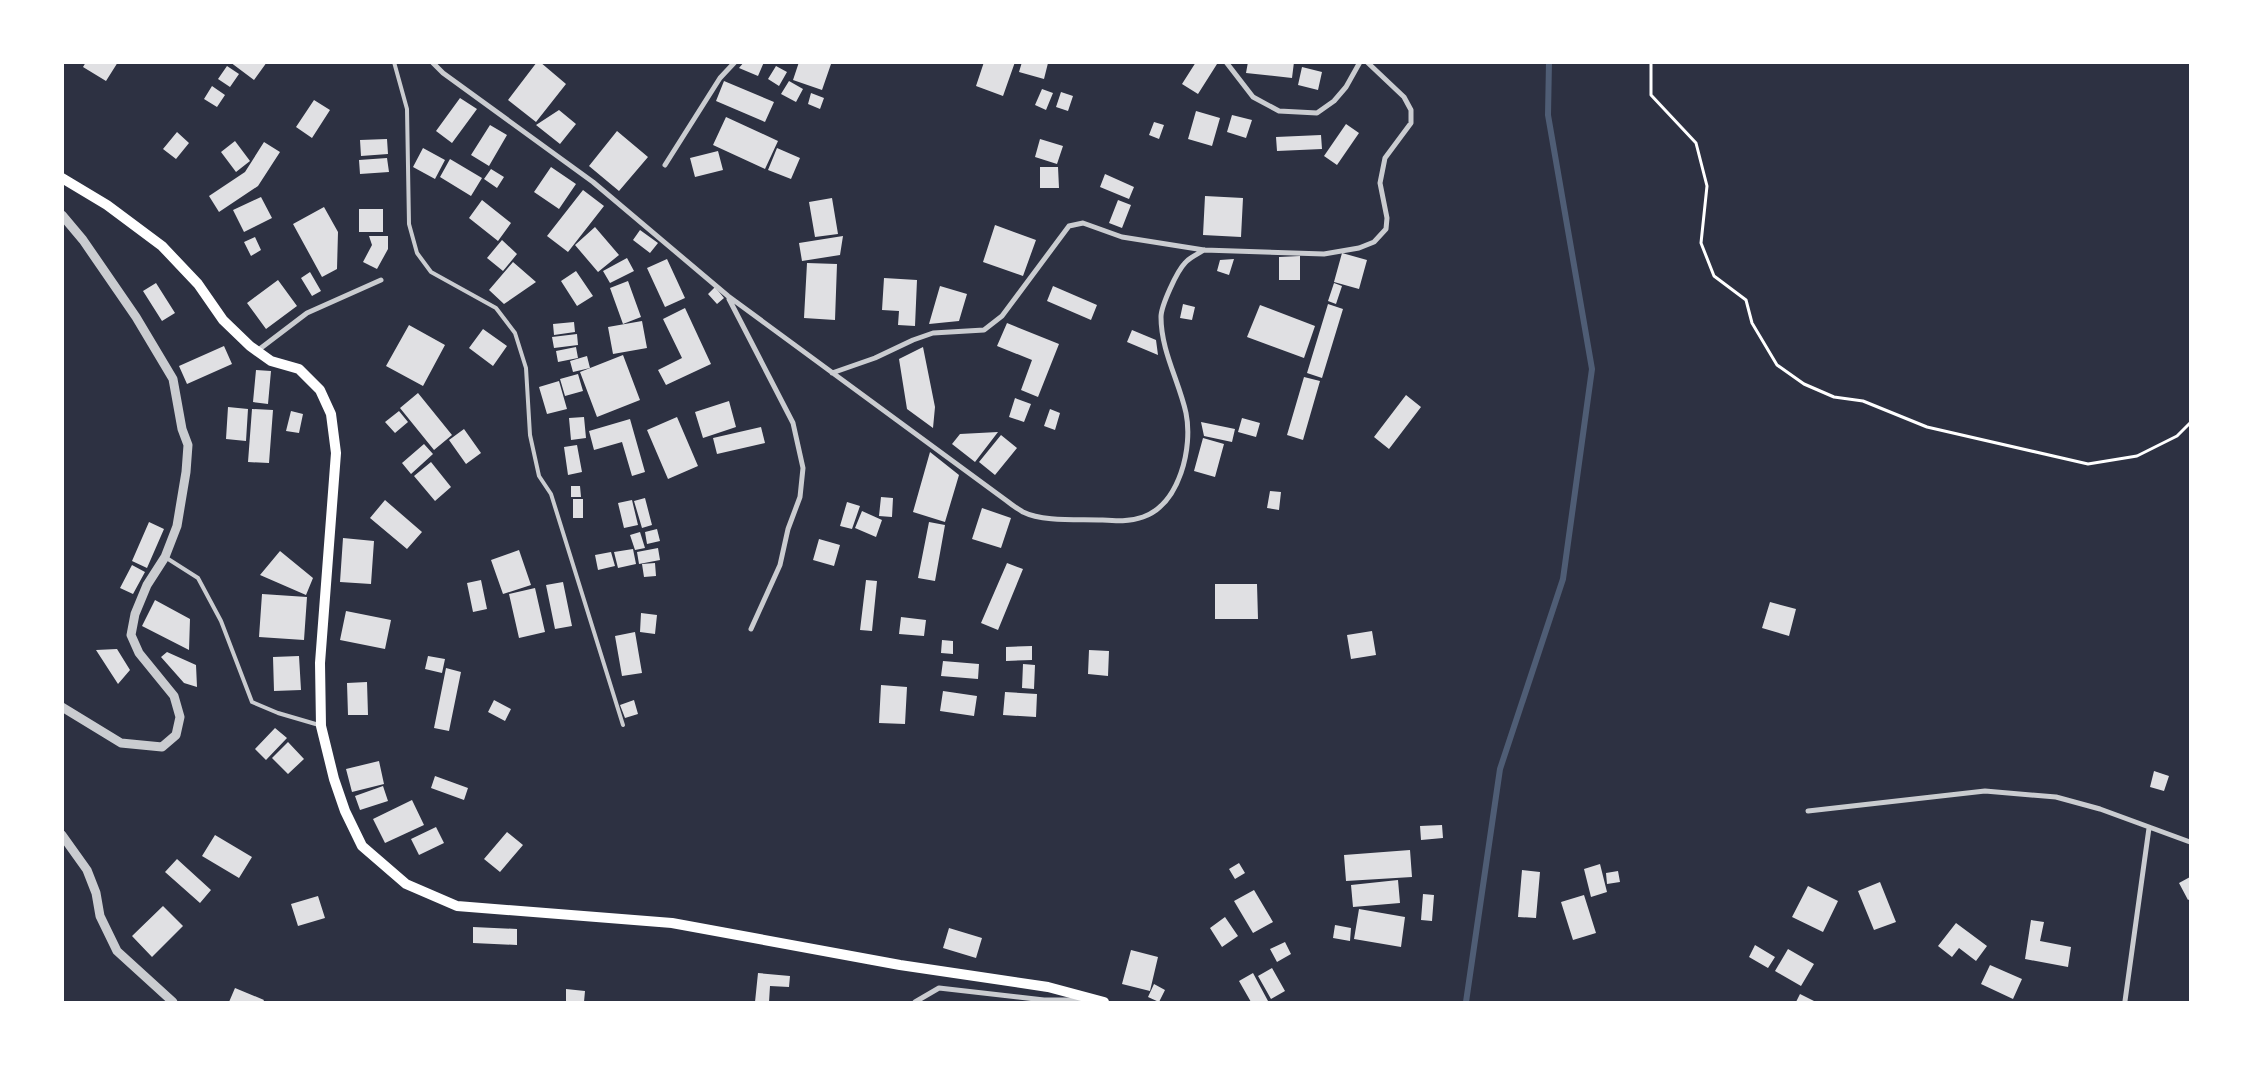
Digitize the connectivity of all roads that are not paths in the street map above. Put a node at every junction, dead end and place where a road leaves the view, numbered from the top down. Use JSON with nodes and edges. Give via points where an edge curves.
{"nodes":[{"id":1,"x":394,"y":62,"type":"edge"},
{"id":2,"x":432,"y":62,"type":"edge"},
{"id":3,"x":735,"y":62,"type":"edge"},
{"id":4,"x":1226,"y":62,"type":"edge"},
{"id":5,"x":1360,"y":62,"type":"edge"},
{"id":6,"x":1367,"y":62,"type":"edge"},
{"id":7,"x":665,"y":165,"type":"dead end"},
{"id":8,"x":62,"y":178,"type":"edge"},
{"id":9,"x":62,"y":215,"type":"edge"},
{"id":10,"x":1204,"y":250,"type":"junction"},
{"id":11,"x":381,"y":280,"type":"dead end"},
{"id":12,"x":728,"y":296,"type":"junction"},
{"id":13,"x":256,"y":351,"type":"junction"},
{"id":14,"x":832,"y":373,"type":"junction"},
{"id":15,"x":166,"y":557,"type":"junction"},
{"id":16,"x":751,"y":629,"type":"dead end"},
{"id":17,"x":62,"y":707,"type":"edge"},
{"id":18,"x":623,"y":725,"type":"dead end"},
{"id":19,"x":321,"y":726,"type":"junction"},
{"id":20,"x":1808,"y":811,"type":"dead end"},
{"id":21,"x":2149,"y":828,"type":"junction"},
{"id":22,"x":62,"y":835,"type":"edge"},
{"id":23,"x":2190,"y":842,"type":"edge"},
{"id":24,"x":1100,"y":1001,"type":"edge"},
{"id":25,"x":2125,"y":1001,"type":"edge"},
{"id":26,"x":173,"y":1002,"type":"edge"},
{"id":27,"x":915,"y":1002,"type":"edge"}],
"edges":[{"from":1,"to":18,"type":"lane","via":[[407,109],[409,224],[417,253],[431,272],[496,308],[515,333],[526,368],[530,435],[539,476],[551,494]]},
{"from":2,"to":12,"type":"street","via":[[593,182]]},
{"from":3,"to":7,"type":"street","via":[[720,78]]},
{"from":4,"to":5,"type":"street","via":[[1253,97],[1279,111],[1317,113],[1346,87]]},
{"from":6,"to":10,"type":"street","via":[[1404,97],[1411,110],[1411,123],[1385,158],[1380,174],[1386,229],[1374,242],[1324,254]]},
{"from":8,"to":13,"type":"main road","via":[[107,205],[162,246],[198,284],[223,320]]},
{"from":9,"to":15,"type":"street","via":[[136,317],[173,379],[188,445],[177,526]]},
{"from":10,"to":14,"type":"street","via":[[1122,237],[1083,223],[1069,226],[1002,316],[984,330],[933,333]]},
{"from":10,"to":14,"type":"street","via":[[1186,261],[1175,277],[1160,316],[1189,432],[1186,454],[1170,496],[1144,517],[1124,521],[1039,517],[1024,513]]},
{"from":11,"to":13,"type":"street","via":[[308,313]]},
{"from":12,"to":14,"type":"street"},
{"from":12,"to":16,"type":"street","via":[[793,424],[803,468],[800,497],[780,564]]},
{"from":13,"to":19,"type":"main road","via":[[271,361],[299,368],[320,390],[331,414],[336,452],[320,663]]},
{"from":15,"to":17,"type":"street","via":[[135,614],[131,635],[139,653],[174,696],[180,717],[176,735],[162,747],[122,743]]},
{"from":15,"to":19,"type":"lane","via":[[198,578],[221,621],[252,702]]},
{"from":19,"to":24,"type":"main road","via":[[339,795],[362,846],[406,884],[457,906],[672,923],[900,965],[1048,987]]},
{"from":20,"to":21,"type":"street","via":[[1985,791],[2056,797],[2100,809]]},
{"from":21,"to":23,"type":"street"},
{"from":21,"to":25,"type":"street"},
{"from":22,"to":26,"type":"street","via":[[87,870],[100,916],[117,951]]},
{"from":24,"to":27,"type":"street","via":[[1044,1000],[939,988]]}]}
